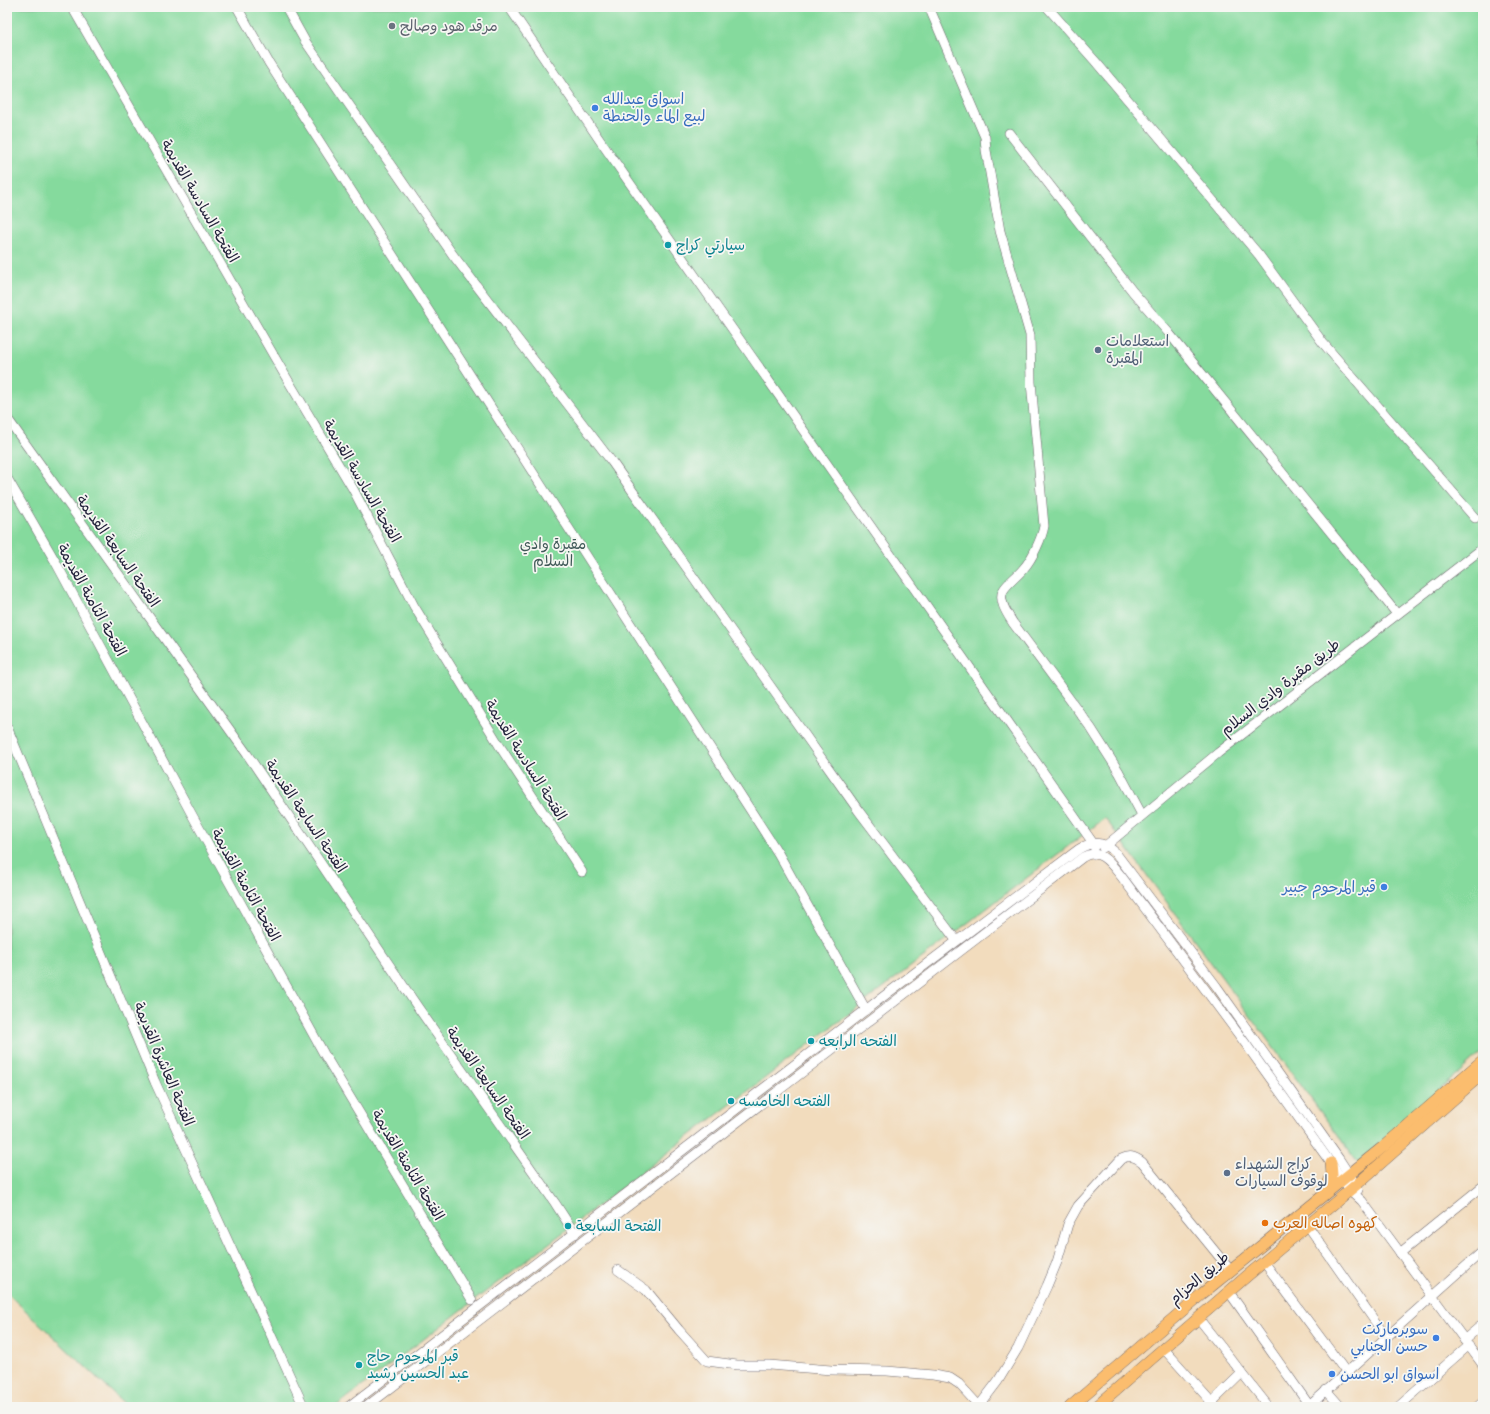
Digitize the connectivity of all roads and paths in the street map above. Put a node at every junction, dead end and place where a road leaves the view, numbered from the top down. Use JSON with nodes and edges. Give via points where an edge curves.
{"nodes":[{"id":1,"x":72,"y":7,"type":"edge"},
{"id":2,"x":237,"y":7,"type":"edge"},
{"id":3,"x":286,"y":7,"type":"edge"},
{"id":4,"x":509,"y":7,"type":"edge"},
{"id":5,"x":929,"y":7,"type":"edge"},
{"id":6,"x":1047,"y":7,"type":"edge"},
{"id":7,"x":1009,"y":133,"type":"dead end"},
{"id":8,"x":7,"y":418,"type":"edge"},
{"id":9,"x":7,"y":478,"type":"edge"},
{"id":10,"x":1475,"y":518,"type":"dead end"},
{"id":11,"x":1483,"y":548,"type":"edge"},
{"id":12,"x":1397,"y":614,"type":"junction"},
{"id":13,"x":7,"y":727,"type":"edge"},
{"id":14,"x":1142,"y":815,"type":"junction"},
{"id":15,"x":1093,"y":843,"type":"junction"},
{"id":16,"x":1106,"y":845,"type":"junction"},
{"id":17,"x":1098,"y":854,"type":"junction"},
{"id":18,"x":582,"y":872,"type":"dead end"},
{"id":19,"x":956,"y":940,"type":"junction"},
{"id":20,"x":902,"y":982,"type":"junction"},
{"id":21,"x":1217,"y":987,"type":"junction"},
{"id":22,"x":907,"y":992,"type":"junction"},
{"id":23,"x":1208,"y":993,"type":"junction"},
{"id":24,"x":880,"y":998,"type":"junction"},
{"id":25,"x":1226,"y":999,"type":"junction"},
{"id":26,"x":1217,"y":1005,"type":"junction"},
{"id":27,"x":888,"y":1007,"type":"junction"},
{"id":28,"x":866,"y":1010,"type":"junction"},
{"id":29,"x":1483,"y":1060,"type":"edge"},
{"id":30,"x":1483,"y":1073,"type":"edge"},
{"id":31,"x":731,"y":1114,"type":"junction"},
{"id":32,"x":737,"y":1123,"type":"junction"},
{"id":33,"x":712,"y":1128,"type":"junction"},
{"id":34,"x":720,"y":1135,"type":"junction"},
{"id":35,"x":1332,"y":1163,"type":"junction"},
{"id":36,"x":1346,"y":1177,"type":"junction"},
{"id":37,"x":1483,"y":1186,"type":"edge"},
{"id":38,"x":1354,"y":1188,"type":"junction"},
{"id":39,"x":1324,"y":1194,"type":"junction"},
{"id":40,"x":1308,"y":1226,"type":"junction"},
{"id":41,"x":575,"y":1234,"type":"junction"},
{"id":42,"x":1483,"y":1251,"type":"edge"},
{"id":43,"x":1400,"y":1253,"type":"junction"},
{"id":44,"x":1264,"y":1262,"type":"junction"},
{"id":45,"x":618,"y":1270,"type":"dead end"},
{"id":46,"x":1231,"y":1271,"type":"junction"},
{"id":47,"x":1229,"y":1292,"type":"junction"},
{"id":48,"x":1432,"y":1296,"type":"junction"},
{"id":49,"x":472,"y":1300,"type":"dead end"},
{"id":50,"x":1199,"y":1319,"type":"junction"},
{"id":51,"x":1483,"y":1324,"type":"edge"},
{"id":52,"x":1386,"y":1337,"type":"junction"},
{"id":53,"x":1467,"y":1342,"type":"junction"},
{"id":54,"x":1164,"y":1349,"type":"junction"},
{"id":55,"x":1120,"y":1365,"type":"junction"},
{"id":56,"x":1483,"y":1365,"type":"edge"},
{"id":57,"x":1346,"y":1372,"type":"junction"},
{"id":58,"x":1242,"y":1373,"type":"junction"},
{"id":59,"x":1128,"y":1380,"type":"junction"},
{"id":60,"x":1095,"y":1386,"type":"junction"},
{"id":61,"x":1326,"y":1390,"type":"junction"},
{"id":62,"x":1109,"y":1396,"type":"junction"},
{"id":63,"x":1483,"y":1402,"type":"edge"},
{"id":64,"x":1212,"y":1405,"type":"edge"},
{"id":65,"x":352,"y":1406,"type":"edge"},
{"id":66,"x":979,"y":1406,"type":"edge"},
{"id":67,"x":1308,"y":1406,"type":"edge"},
{"id":68,"x":304,"y":1407,"type":"edge"},
{"id":69,"x":366,"y":1407,"type":"edge"},
{"id":70,"x":1070,"y":1407,"type":"edge"},
{"id":71,"x":1096,"y":1407,"type":"edge"},
{"id":72,"x":1269,"y":1407,"type":"edge"},
{"id":73,"x":1341,"y":1407,"type":"edge"},
{"id":74,"x":1398,"y":1407,"type":"edge"},
{"id":75,"x":1477,"y":1407,"type":"edge"}],
"edges":[{"from":1,"to":18,"type":"street","name":"الفتحة السادسة القديمة","via":[[353,489],[414,606],[499,745]]},
{"from":2,"to":28,"type":"street","via":[[269,63],[778,853]]},
{"from":3,"to":19,"type":"street","via":[[305,41],[453,255],[612,463],[858,810]]},
{"from":4,"to":15,"type":"street","via":[[605,149]]},
{"from":5,"to":14,"type":"street","via":[[984,137],[1000,231],[1030,335],[1031,382],[1044,526],[1030,561],[1002,592],[1002,600],[1013,623],[1091,728]]},
{"from":6,"to":10,"type":"street","via":[[1259,255],[1323,342]]},
{"from":7,"to":12,"type":"street","via":[[1133,292]]},
{"from":8,"to":41,"type":"street","name":"الفتحة السابعة القديمة","via":[[247,754]]},
{"from":9,"to":49,"type":"street","name":"الفتحة الثامنة القديمة","via":[[55,561],[324,1054]]},
{"from":11,"to":12,"type":"street","name":"طريق مقبرة وادي السلام"},
{"from":12,"to":14,"type":"street","name":"طريق مقبرة وادي السلام"},
{"from":13,"to":68,"type":"street","name":"الفتحة العاشرة القديمة","via":[[155,1082]]},
{"from":14,"to":16,"type":"street","name":"طريق مقبرة وادي السلام"},
{"from":15,"to":16,"type":"street"},
{"from":15,"to":17,"type":"street"},
{"from":15,"to":19,"type":"street","via":[[1079,849]]},
{"from":16,"to":17,"type":"street","name":"طريق مقبرة وادي السلام"},
{"from":16,"to":21,"type":"street","via":[[1115,852]]},
{"from":17,"to":22,"type":"street","via":[[1082,857]]},
{"from":17,"to":23,"type":"street","via":[[1121,876]]},
{"from":19,"to":20,"type":"street"},
{"from":20,"to":22,"type":"street","via":[[902,988]]},
{"from":20,"to":24,"type":"street"},
{"from":21,"to":23,"type":"street","via":[[1213,993]]},
{"from":21,"to":25,"type":"street"},
{"from":22,"to":27,"type":"street"},
{"from":23,"to":26,"type":"street"},
{"from":24,"to":27,"type":"street","via":[[885,1000]]},
{"from":24,"to":28,"type":"street"},
{"from":25,"to":26,"type":"street","via":[[1221,999]]},
{"from":25,"to":36,"type":"street"},
{"from":26,"to":35,"type":"street"},
{"from":27,"to":32,"type":"street"},
{"from":28,"to":31,"type":"street"},
{"from":29,"to":36,"type":"main road","name":"طريق الحزام"},
{"from":30,"to":38,"type":"main road","name":"طريق الحزام"},
{"from":31,"to":32,"type":"street"},
{"from":31,"to":33,"type":"street"},
{"from":32,"to":34,"type":"street"},
{"from":33,"to":34,"type":"street","via":[[719,1131]]},
{"from":33,"to":41,"type":"street"},
{"from":34,"to":69,"type":"street"},
{"from":35,"to":36,"type":"street"},
{"from":35,"to":39,"type":"main road","via":[[1332,1175]]},
{"from":36,"to":38,"type":"street"},
{"from":36,"to":39,"type":"main road","name":"طريق الحزام"},
{"from":37,"to":43,"type":"street"},
{"from":38,"to":40,"type":"main road","name":"طريق الحزام"},
{"from":38,"to":43,"type":"street"},
{"from":39,"to":46,"type":"main road","name":"طريق الحزام"},
{"from":40,"to":44,"type":"main road","name":"طريق الحزام"},
{"from":40,"to":52,"type":"street"},
{"from":41,"to":65,"type":"street"},
{"from":42,"to":48,"type":"street"},
{"from":43,"to":48,"type":"street"},
{"from":44,"to":47,"type":"main road","name":"طريق الحزام"},
{"from":44,"to":57,"type":"street"},
{"from":45,"to":66,"type":"street","via":[[646,1290],[707,1361],[831,1370],[887,1370],[933,1375],[950,1378],[959,1384]]},
{"from":46,"to":55,"type":"main road","name":"طريق الحزام"},
{"from":46,"to":66,"type":"street","via":[[1142,1162],[1129,1156],[1121,1159],[1078,1206],[1068,1224],[1047,1286],[1018,1348]]},
{"from":47,"to":50,"type":"main road","name":"طريق الحزام"},
{"from":47,"to":67,"type":"street"},
{"from":48,"to":52,"type":"street"},
{"from":48,"to":53,"type":"street"},
{"from":50,"to":54,"type":"main road","name":"طريق الحزام"},
{"from":50,"to":58,"type":"street"},
{"from":51,"to":53,"type":"street"},
{"from":52,"to":57,"type":"street"},
{"from":53,"to":56,"type":"street"},
{"from":53,"to":74,"type":"street"},
{"from":54,"to":59,"type":"main road","name":"طريق الحزام"},
{"from":54,"to":64,"type":"street"},
{"from":55,"to":59,"type":"main road","via":[[1117,1370],[1118,1376]]},
{"from":55,"to":60,"type":"main road","name":"طريق الحزام"},
{"from":57,"to":61,"type":"street"},
{"from":58,"to":64,"type":"street"},
{"from":58,"to":72,"type":"street"},
{"from":59,"to":62,"type":"main road","name":"طريق الحزام"},
{"from":60,"to":62,"type":"main road","via":[[1106,1386]]},
{"from":60,"to":70,"type":"main road","name":"طريق الحزام"},
{"from":61,"to":67,"type":"street"},
{"from":61,"to":73,"type":"street"},
{"from":62,"to":71,"type":"main road","name":"طريق الحزام"},
{"from":63,"to":75,"type":"street"}]}
